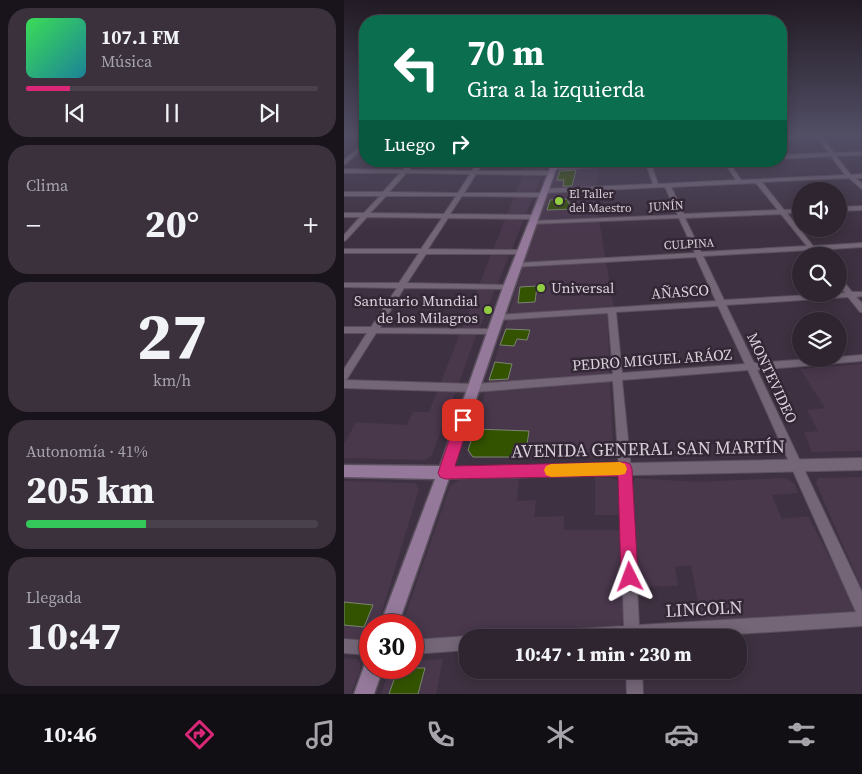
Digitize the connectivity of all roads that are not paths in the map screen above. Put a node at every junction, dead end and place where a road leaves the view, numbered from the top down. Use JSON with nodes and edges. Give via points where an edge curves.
{"nodes":[{"id":1,"x":407,"y":168,"type":"edge"},
{"id":2,"x":477,"y":168,"type":"edge"},
{"id":3,"x":531,"y":168,"type":"edge"},
{"id":4,"x":553,"y":168,"type":"edge"},
{"id":5,"x":649,"y":168,"type":"edge"},
{"id":6,"x":731,"y":168,"type":"edge"},
{"id":7,"x":843,"y":168,"type":"edge"},
{"id":8,"x":344,"y":171,"type":"edge"},
{"id":9,"x":405,"y":171,"type":"junction"},
{"id":10,"x":475,"y":172,"type":"junction"},
{"id":11,"x":849,"y":176,"type":"junction"},
{"id":12,"x":862,"y":176,"type":"edge"},
{"id":13,"x":758,"y":180,"type":"junction"},
{"id":14,"x":740,"y":181,"type":"junction"},
{"id":15,"x":656,"y":185,"type":"junction"},
{"id":16,"x":668,"y":185,"type":"junction"},
{"id":17,"x":862,"y":188,"type":"edge"},
{"id":18,"x":544,"y":193,"type":"junction"},
{"id":19,"x":344,"y":194,"type":"edge"},
{"id":20,"x":385,"y":194,"type":"junction"},
{"id":21,"x":461,"y":195,"type":"junction"},
{"id":22,"x":862,"y":208,"type":"edge"},
{"id":23,"x":847,"y":209,"type":"edge"},
{"id":24,"x":792,"y":211,"type":"edge"},
{"id":25,"x":783,"y":212,"type":"junction"},
{"id":26,"x":344,"y":214,"type":"edge"},
{"id":27,"x":366,"y":215,"type":"junction"},
{"id":28,"x":447,"y":216,"type":"junction"},
{"id":29,"x":682,"y":217,"type":"junction"},
{"id":30,"x":533,"y":220,"type":"junction"},
{"id":31,"x":344,"y":239,"type":"edge"},
{"id":32,"x":862,"y":245,"type":"edge"},
{"id":33,"x":810,"y":247,"type":"edge"},
{"id":34,"x":828,"y":247,"type":"edge"},
{"id":35,"x":792,"y":249,"type":"edge"},
{"id":36,"x":344,"y":250,"type":"edge"},
{"id":37,"x":424,"y":252,"type":"junction"},
{"id":38,"x":521,"y":252,"type":"junction"},
{"id":39,"x":699,"y":254,"type":"junction"},
{"id":40,"x":517,"y":265,"type":"junction"},
{"id":41,"x":344,"y":286,"type":"edge"},
{"id":42,"x":401,"y":287,"type":"junction"},
{"id":43,"x":508,"y":287,"type":"junction"},
{"id":44,"x":847,"y":291,"type":"edge"},
{"id":45,"x":862,"y":294,"type":"edge"},
{"id":46,"x":850,"y":295,"type":"junction"},
{"id":47,"x":722,"y":303,"type":"junction"},
{"id":48,"x":612,"y":310,"type":"junction"},
{"id":49,"x":862,"y":310,"type":"edge"},
{"id":50,"x":499,"y":316,"type":"junction"},
{"id":51,"x":344,"y":330,"type":"edge"},
{"id":52,"x":374,"y":330,"type":"junction"},
{"id":53,"x":493,"y":332,"type":"junction"},
{"id":54,"x":862,"y":358,"type":"edge"},
{"id":55,"x":751,"y":368,"type":"junction"},
{"id":56,"x":344,"y":376,"type":"edge"},
{"id":57,"x":617,"y":378,"type":"junction"},
{"id":58,"x":344,"y":384,"type":"edge"},
{"id":59,"x":474,"y":388,"type":"junction"},
{"id":60,"x":862,"y":464,"type":"edge"},
{"id":61,"x":796,"y":465,"type":"junction"},
{"id":62,"x":625,"y":469,"type":"junction"},
{"id":63,"x":344,"y":471,"type":"edge"},
{"id":64,"x":445,"y":473,"type":"junction"},
{"id":65,"x":862,"y":611,"type":"edge"},
{"id":66,"x":393,"y":614,"type":"edge"},
{"id":67,"x":862,"y":619,"type":"edge"},
{"id":68,"x":632,"y":629,"type":"edge"},
{"id":69,"x":709,"y":629,"type":"edge"},
{"id":70,"x":459,"y":644,"type":"edge"},
{"id":71,"x":344,"y":646,"type":"edge"},
{"id":72,"x":424,"y":646,"type":"edge"},
{"id":73,"x":359,"y":647,"type":"edge"},
{"id":74,"x":369,"y":679,"type":"edge"},
{"id":75,"x":634,"y":679,"type":"edge"},
{"id":76,"x":364,"y":694,"type":"edge"},
{"id":77,"x":635,"y":694,"type":"edge"}],
"edges":[{"from":1,"to":9,"type":"street"},
{"from":2,"to":10,"type":"street"},
{"from":3,"to":10,"type":"street"},
{"from":4,"to":18,"type":"main road"},
{"from":5,"to":15,"type":"street"},
{"from":6,"to":14,"type":"street"},
{"from":7,"to":11,"type":"street"},
{"from":8,"to":9,"type":"street"},
{"from":9,"to":10,"type":"street"},
{"from":9,"to":20,"type":"street"},
{"from":10,"to":21,"type":"street"},
{"from":11,"to":12,"type":"street"},
{"from":11,"to":13,"type":"street"},
{"from":11,"to":17,"type":"street"},
{"from":13,"to":14,"type":"street"},
{"from":13,"to":25,"type":"street"},
{"from":14,"to":16,"type":"street"},
{"from":15,"to":16,"type":"street"},
{"from":15,"to":18,"type":"street"},
{"from":16,"to":29,"type":"street","name":"MONTEVIDEO"},
{"from":18,"to":21,"type":"street"},
{"from":18,"to":30,"type":"main road"},
{"from":19,"to":20,"type":"street"},
{"from":20,"to":21,"type":"street"},
{"from":20,"to":27,"type":"street"},
{"from":21,"to":28,"type":"street"},
{"from":22,"to":23,"type":"street"},
{"from":24,"to":25,"type":"street","name":"JUNÍN"},
{"from":25,"to":29,"type":"street","name":"JUNÍN"},
{"from":25,"to":33,"type":"street"},
{"from":26,"to":27,"type":"street"},
{"from":27,"to":28,"type":"street"},
{"from":27,"to":31,"type":"street"},
{"from":28,"to":30,"type":"street"},
{"from":28,"to":37,"type":"street"},
{"from":29,"to":30,"type":"street","name":"JUNÍN"},
{"from":29,"to":39,"type":"street","name":"MONTEVIDEO"},
{"from":30,"to":38,"type":"main road"},
{"from":32,"to":34,"type":"street","name":"CULPINA"},
{"from":35,"to":39,"type":"street","name":"CULPINA"},
{"from":36,"to":37,"type":"street"},
{"from":37,"to":38,"type":"street"},
{"from":37,"to":42,"type":"street"},
{"from":38,"to":40,"type":"main road"},
{"from":39,"to":40,"type":"street","name":"CULPINA"},
{"from":39,"to":47,"type":"street","name":"MONTEVIDEO"},
{"from":40,"to":43,"type":"main road"},
{"from":41,"to":42,"type":"street"},
{"from":42,"to":43,"type":"street"},
{"from":42,"to":52,"type":"street"},
{"from":43,"to":50,"type":"main road"},
{"from":44,"to":46,"type":"street"},
{"from":45,"to":46,"type":"street","name":"AÑASCO"},
{"from":46,"to":47,"type":"street","name":"AÑASCO"},
{"from":46,"to":49,"type":"street"},
{"from":47,"to":48,"type":"street","name":"AÑASCO"},
{"from":47,"to":55,"type":"street","name":"MONTEVIDEO"},
{"from":48,"to":50,"type":"street","name":"AÑASCO"},
{"from":48,"to":57,"type":"street"},
{"from":50,"to":53,"type":"main road"},
{"from":51,"to":52,"type":"street"},
{"from":52,"to":53,"type":"street"},
{"from":52,"to":56,"type":"street"},
{"from":53,"to":59,"type":"main road"},
{"from":54,"to":55,"type":"street","name":"PEDRO MIGUEL ARÁOZ"},
{"from":55,"to":57,"type":"street","name":"PEDRO MIGUEL ARÁOZ"},
{"from":55,"to":61,"type":"street","name":"MONTEVIDEO"},
{"from":57,"to":59,"type":"street","name":"PEDRO MIGUEL ARÁOZ"},
{"from":57,"to":62,"type":"street"},
{"from":58,"to":59,"type":"street","name":"PEDRO MIGUEL ARÁOZ"},
{"from":59,"to":64,"type":"main road"},
{"from":60,"to":61,"type":"street","name":"AVENIDA GENERAL SAN MARTÍN"},
{"from":61,"to":62,"type":"street","name":"AVENIDA GENERAL SAN MARTÍN"},
{"from":61,"to":65,"type":"street","name":"MONTEVIDEO"},
{"from":62,"to":64,"type":"street","name":"AVENIDA GENERAL SAN MARTÍN"},
{"from":62,"to":68,"type":"street"},
{"from":63,"to":64,"type":"main road","name":"AVENIDA GENERAL SAN MARTÍN"},
{"from":64,"to":66,"type":"main road"},
{"from":67,"to":69,"type":"street","name":"LINCOLN"},
{"from":70,"to":72,"type":"street"},
{"from":71,"to":73,"type":"street"},
{"from":74,"to":76,"type":"main road"},
{"from":75,"to":77,"type":"street"}]}
